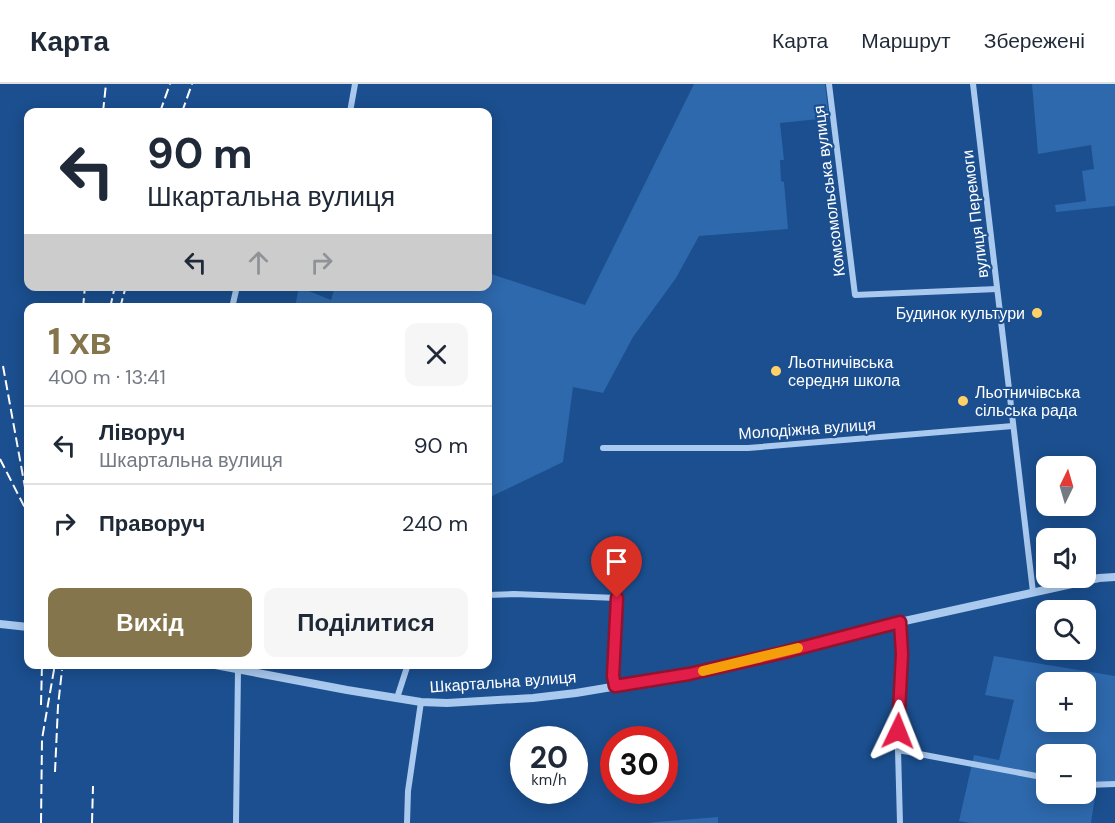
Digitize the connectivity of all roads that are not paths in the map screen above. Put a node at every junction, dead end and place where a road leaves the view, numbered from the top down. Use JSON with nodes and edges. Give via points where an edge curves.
{"nodes":[{"id":1,"x":356,"y":84,"type":"edge"},
{"id":2,"x":830,"y":84,"type":"edge"},
{"id":3,"x":973,"y":84,"type":"edge"},
{"id":4,"x":351,"y":108,"type":"edge"},
{"id":5,"x":997,"y":289,"type":"junction"},
{"id":6,"x":1013,"y":426,"type":"junction"},
{"id":7,"x":603,"y":448,"type":"dead end"},
{"id":8,"x":1115,"y":578,"type":"edge"},
{"id":9,"x":1033,"y":592,"type":"junction"},
{"id":10,"x":492,"y":595,"type":"edge"},
{"id":11,"x":900,"y":622,"type":"junction"},
{"id":12,"x":0,"y":624,"type":"edge"},
{"id":13,"x":24,"y":627,"type":"edge"},
{"id":14,"x":233,"y":669,"type":"edge"},
{"id":15,"x":406,"y":669,"type":"edge"},
{"id":16,"x":238,"y":670,"type":"junction"},
{"id":17,"x":615,"y":686,"type":"junction"},
{"id":18,"x":397,"y":698,"type":"junction"},
{"id":19,"x":422,"y":702,"type":"junction"},
{"id":20,"x":898,"y":750,"type":"junction"},
{"id":21,"x":1036,"y":776,"type":"edge"},
{"id":22,"x":1115,"y":784,"type":"edge"},
{"id":23,"x":1096,"y":785,"type":"edge"},
{"id":24,"x":236,"y":823,"type":"edge"},
{"id":25,"x":407,"y":823,"type":"edge"},
{"id":26,"x":900,"y":823,"type":"edge"}],
"edges":[{"from":1,"to":4,"type":"street"},
{"from":2,"to":5,"type":"street","name":"Комсомольська вулиця","via":[[855,295]]},
{"from":3,"to":5,"type":"street","name":"вулиця Перемоги"},
{"from":5,"to":6,"type":"street","name":"вулиця Перемоги"},
{"from":6,"to":7,"type":"street","name":"Молодіжна вулиця","via":[[748,448]]},
{"from":6,"to":9,"type":"street","name":"вулиця Перемоги"},
{"from":8,"to":9,"type":"street","name":"Шкартальна вулиця"},
{"from":9,"to":11,"type":"street","name":"Шкартальна вулиця"},
{"from":10,"to":17,"type":"street","via":[[617,598]]},
{"from":11,"to":17,"type":"street","name":"Шкартальна вулиця","via":[[689,674]]},
{"from":11,"to":20,"type":"street"},
{"from":12,"to":13,"type":"street"},
{"from":14,"to":16,"type":"street","name":"Шкартальна вулиця"},
{"from":15,"to":18,"type":"street"},
{"from":16,"to":18,"type":"street","name":"Шкартальна вулиця"},
{"from":16,"to":24,"type":"street"},
{"from":17,"to":19,"type":"street","name":"Шкартальна вулиця","via":[[533,698]]},
{"from":18,"to":19,"type":"street","name":"Шкартальна вулиця"},
{"from":19,"to":25,"type":"street"},
{"from":20,"to":21,"type":"street"},
{"from":20,"to":26,"type":"street"},
{"from":22,"to":23,"type":"street"}]}
